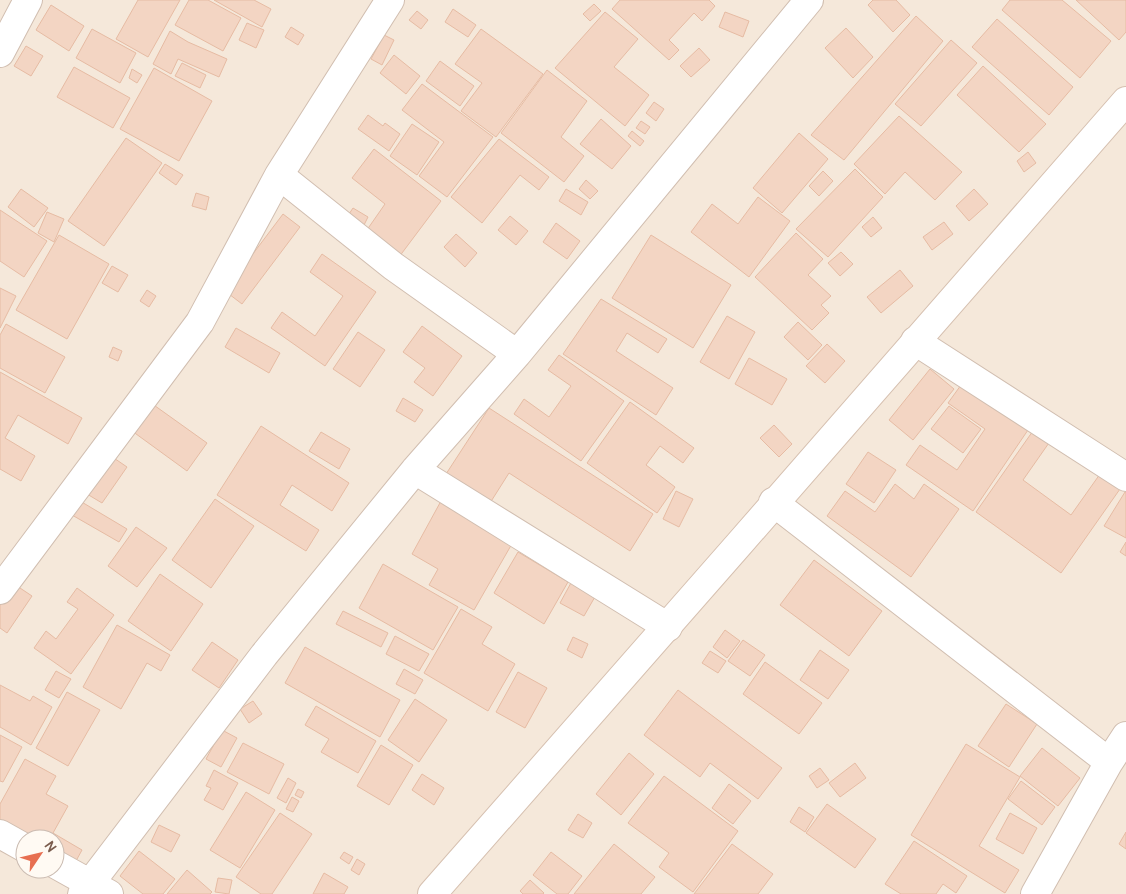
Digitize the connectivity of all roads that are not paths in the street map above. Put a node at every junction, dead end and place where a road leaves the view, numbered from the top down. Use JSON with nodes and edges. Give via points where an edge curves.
{"nodes":[{"id":1,"x":28,"y":0,"type":"edge"},
{"id":2,"x":390,"y":0,"type":"edge"},
{"id":3,"x":809,"y":0,"type":"edge"},
{"id":4,"x":0,"y":53,"type":"edge"},
{"id":5,"x":1126,"y":100,"type":"edge"},
{"id":6,"x":279,"y":175,"type":"junction"},
{"id":7,"x":915,"y":341,"type":"junction"},
{"id":8,"x":517,"y":354,"type":"junction"},
{"id":9,"x":415,"y":470,"type":"junction"},
{"id":10,"x":1126,"y":477,"type":"edge"},
{"id":11,"x":773,"y":502,"type":"junction"},
{"id":12,"x":0,"y":590,"type":"edge"},
{"id":13,"x":668,"y":627,"type":"junction"},
{"id":14,"x":1126,"y":736,"type":"edge"},
{"id":15,"x":1109,"y":762,"type":"junction"},
{"id":16,"x":0,"y":834,"type":"edge"},
{"id":17,"x":15,"y":842,"type":"edge"},
{"id":18,"x":65,"y":871,"type":"edge"},
{"id":19,"x":94,"y":890,"type":"edge"},
{"id":20,"x":432,"y":894,"type":"edge"},
{"id":21,"x":1035,"y":894,"type":"edge"}],
"edges":[{"from":1,"to":4,"type":"street"},
{"from":2,"to":6,"type":"street"},
{"from":3,"to":8,"type":"street"},
{"from":5,"to":7,"type":"street"},
{"from":6,"to":8,"type":"street","via":[[394,266]]},
{"from":6,"to":12,"type":"street","via":[[200,322]]},
{"from":7,"to":10,"type":"street"},
{"from":7,"to":11,"type":"street"},
{"from":8,"to":9,"type":"street"},
{"from":9,"to":13,"type":"street"},
{"from":9,"to":19,"type":"street","via":[[264,655]]},
{"from":11,"to":13,"type":"street"},
{"from":11,"to":15,"type":"street"},
{"from":13,"to":20,"type":"street"},
{"from":14,"to":15,"type":"street"},
{"from":15,"to":21,"type":"street"},
{"from":16,"to":17,"type":"street"},
{"from":18,"to":19,"type":"street"}]}
